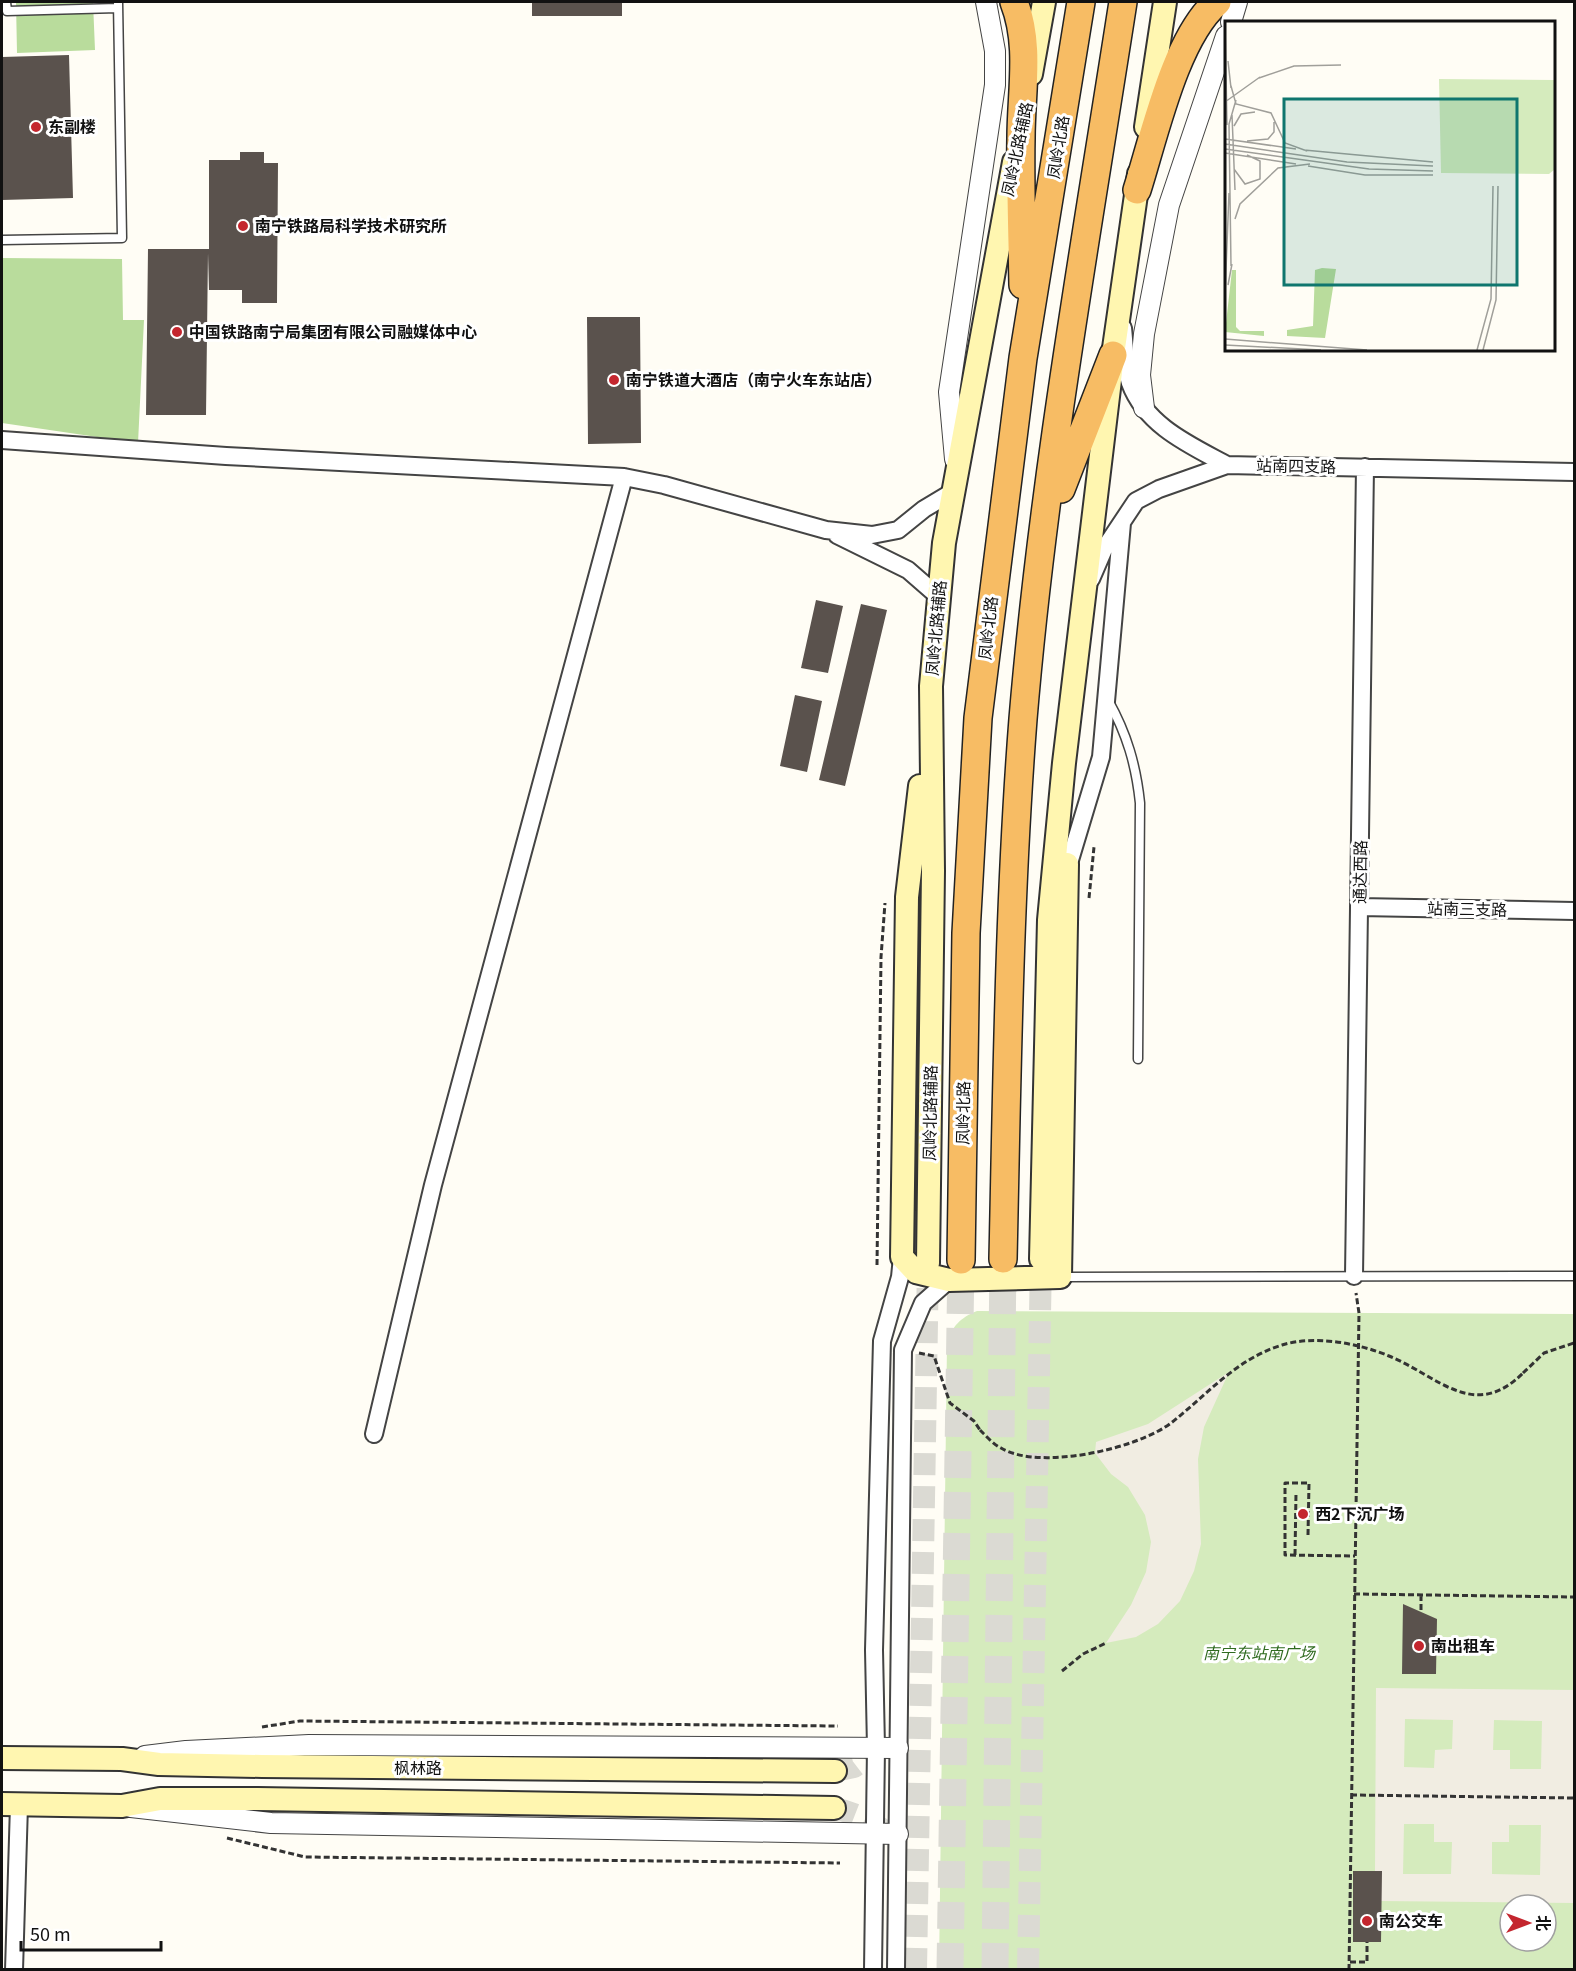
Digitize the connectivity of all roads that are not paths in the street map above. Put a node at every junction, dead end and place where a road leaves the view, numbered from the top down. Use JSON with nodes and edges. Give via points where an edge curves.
{"nodes":[{"id":1,"x":6,"y":2,"type":"edge"},
{"id":2,"x":986,"y":2,"type":"edge"},
{"id":3,"x":1014,"y":2,"type":"edge"},
{"id":4,"x":1044,"y":2,"type":"edge"},
{"id":5,"x":1081,"y":2,"type":"edge"},
{"id":6,"x":1122,"y":2,"type":"edge"},
{"id":7,"x":1165,"y":2,"type":"edge"},
{"id":8,"x":1217,"y":2,"type":"edge"},
{"id":9,"x":1237,"y":2,"type":"edge"},
{"id":10,"x":118,"y":5,"type":"edge"},
{"id":11,"x":1231,"y":21,"type":"edge"},
{"id":12,"x":1225,"y":42,"type":"edge"},
{"id":13,"x":1021,"y":136,"type":"junction"},
{"id":14,"x":1137,"y":190,"type":"junction"},
{"id":15,"x":2,"y":240,"type":"edge"},
{"id":16,"x":1122,"y":293,"type":"junction"},
{"id":17,"x":1113,"y":355,"type":"junction"},
{"id":18,"x":1023,"y":358,"type":"junction"},
{"id":19,"x":1144,"y":408,"type":"junction"},
{"id":20,"x":2,"y":440,"type":"edge"},
{"id":21,"x":1227,"y":465,"type":"junction"},
{"id":22,"x":1365,"y":467,"type":"junction"},
{"id":23,"x":1575,"y":472,"type":"edge"},
{"id":24,"x":624,"y":477,"type":"junction"},
{"id":25,"x":955,"y":483,"type":"junction"},
{"id":26,"x":1122,"y":521,"type":"junction"},
{"id":27,"x":826,"y":530,"type":"junction"},
{"id":28,"x":1043,"y":534,"type":"junction"},
{"id":29,"x":939,"y":597,"type":"junction"},
{"id":30,"x":1083,"y":598,"type":"junction"},
{"id":31,"x":931,"y":686,"type":"junction"},
{"id":32,"x":1106,"y":697,"type":"junction"},
{"id":33,"x":1064,"y":763,"type":"junction"},
{"id":34,"x":1067,"y":870,"type":"junction"},
{"id":35,"x":1359,"y":907,"type":"junction"},
{"id":36,"x":1575,"y":911,"type":"edge"},
{"id":37,"x":1138,"y":1059,"type":"dead end"},
{"id":38,"x":902,"y":1257,"type":"junction"},
{"id":39,"x":1003,"y":1259,"type":"tunnel mouth"},
{"id":40,"x":1041,"y":1259,"type":"tunnel mouth"},
{"id":41,"x":928,"y":1263,"type":"tunnel mouth"},
{"id":42,"x":955,"y":1270,"type":"junction"},
{"id":43,"x":1354,"y":1276,"type":"junction"},
{"id":44,"x":1575,"y":1276,"type":"edge"},
{"id":45,"x":1060,"y":1277,"type":"junction"},
{"id":46,"x":374,"y":1434,"type":"dead end"},
{"id":47,"x":876,"y":1748,"type":"junction"},
{"id":48,"x":898,"y":1748,"type":"junction"},
{"id":49,"x":2,"y":1758,"type":"edge"},
{"id":50,"x":122,"y":1759,"type":"junction"},
{"id":51,"x":835,"y":1771,"type":"tunnel mouth"},
{"id":52,"x":10,"y":1805,"type":"edge"},
{"id":53,"x":122,"y":1806,"type":"junction"},
{"id":54,"x":834,"y":1808,"type":"tunnel mouth"},
{"id":55,"x":875,"y":1833,"type":"junction"},
{"id":56,"x":898,"y":1834,"type":"junction"},
{"id":57,"x":14,"y":1970,"type":"edge"},
{"id":58,"x":873,"y":1970,"type":"edge"},
{"id":59,"x":896,"y":1970,"type":"edge"}],
"edges":[{"from":1,"to":10,"type":"lane","via":[[7,11]]},
{"from":2,"to":25,"type":"street","via":[[995,51],[995,85],[949,392]]},
{"from":3,"to":13,"type":"highway","via":[[1024,52]]},
{"from":4,"to":13,"type":"main road","name":"凤岭北路辅路"},
{"from":5,"to":18,"type":"highway","name":"凤岭北路"},
{"from":6,"to":28,"type":"highway"},
{"from":7,"to":14,"type":"main road"},
{"from":8,"to":14,"type":"highway","via":[[1205,12],[1182,54]]},
{"from":9,"to":11,"type":"street"},
{"from":10,"to":15,"type":"lane","via":[[122,238]]},
{"from":12,"to":19,"type":"street","via":[[1169,205],[1144,334],[1140,375]]},
{"from":13,"to":18,"type":"highway"},
{"from":13,"to":25,"type":"main road","name":"凤岭北路辅路","via":[[1011,170]]},
{"from":14,"to":16,"type":"main road"},
{"from":16,"to":17,"type":"main road"},
{"from":16,"to":19,"type":"street","via":[[1130,383]]},
{"from":17,"to":28,"type":"highway"},
{"from":17,"to":30,"type":"main road"},
{"from":18,"to":42,"type":"highway","name":"凤岭北路","via":[[978,718],[966,933]]},
{"from":19,"to":21,"type":"street","via":[[1183,442]]},
{"from":20,"to":24,"type":"street"},
{"from":21,"to":22,"type":"street","name":"站南四支路"},
{"from":21,"to":26,"type":"street","name":"站南四支路","via":[[1136,501]]},
{"from":22,"to":23,"type":"street","name":"站南四支路"},
{"from":22,"to":35,"type":"street","name":"通达西路"},
{"from":24,"to":27,"type":"street"},
{"from":24,"to":46,"type":"street","via":[[433,1185]]},
{"from":25,"to":27,"type":"street","via":[[898,530],[872,535]]},
{"from":25,"to":29,"type":"main road","name":"凤岭北路辅路"},
{"from":26,"to":30,"type":"street","name":"站南四支路","via":[[1104,549]]},
{"from":26,"to":32,"type":"street"},
{"from":27,"to":29,"type":"street","via":[[908,570]]},
{"from":28,"to":39,"type":"highway","via":[[1023,718],[1010,931]]},
{"from":29,"to":31,"type":"main road","name":"凤岭北路辅路"},
{"from":30,"to":33,"type":"main road"},
{"from":31,"to":38,"type":"main road","via":[[907,897]]},
{"from":31,"to":41,"type":"main road","name":"凤岭北路辅路"},
{"from":32,"to":34,"type":"street","via":[[1101,757]]},
{"from":32,"to":37,"type":"lane","via":[[1122,726],[1136,768],[1140,803]]},
{"from":33,"to":34,"type":"main road"},
{"from":33,"to":40,"type":"main road","via":[[1048,920]]},
{"from":34,"to":45,"type":"main road"},
{"from":35,"to":36,"type":"street","name":"站南三支路"},
{"from":35,"to":43,"type":"street","name":"通达西路"},
{"from":38,"to":42,"type":"main road","via":[[916,1272]]},
{"from":38,"to":47,"type":"street","via":[[882,1341],[874,1650]]},
{"from":42,"to":45,"type":"main road"},
{"from":42,"to":48,"type":"street","via":[[923,1303],[903,1350]]},
{"from":43,"to":44,"type":"lane"},
{"from":43,"to":45,"type":"lane"},
{"from":47,"to":48,"type":"street"},
{"from":47,"to":50,"type":"street","via":[[309,1745],[186,1751]]},
{"from":47,"to":55,"type":"street"},
{"from":48,"to":56,"type":"street"},
{"from":49,"to":50,"type":"main road","name":"枫林路"},
{"from":50,"to":51,"type":"main road","name":"枫林路","via":[[159,1764],[262,1766]]},
{"from":52,"to":53,"type":"main road","name":"枫林路"},
{"from":52,"to":57,"type":"street"},
{"from":53,"to":54,"type":"main road","name":"枫林路","via":[[160,1799],[258,1799]]},
{"from":53,"to":55,"type":"street","via":[[272,1823]]},
{"from":55,"to":56,"type":"street"},
{"from":55,"to":58,"type":"street"},
{"from":56,"to":59,"type":"street"}]}
